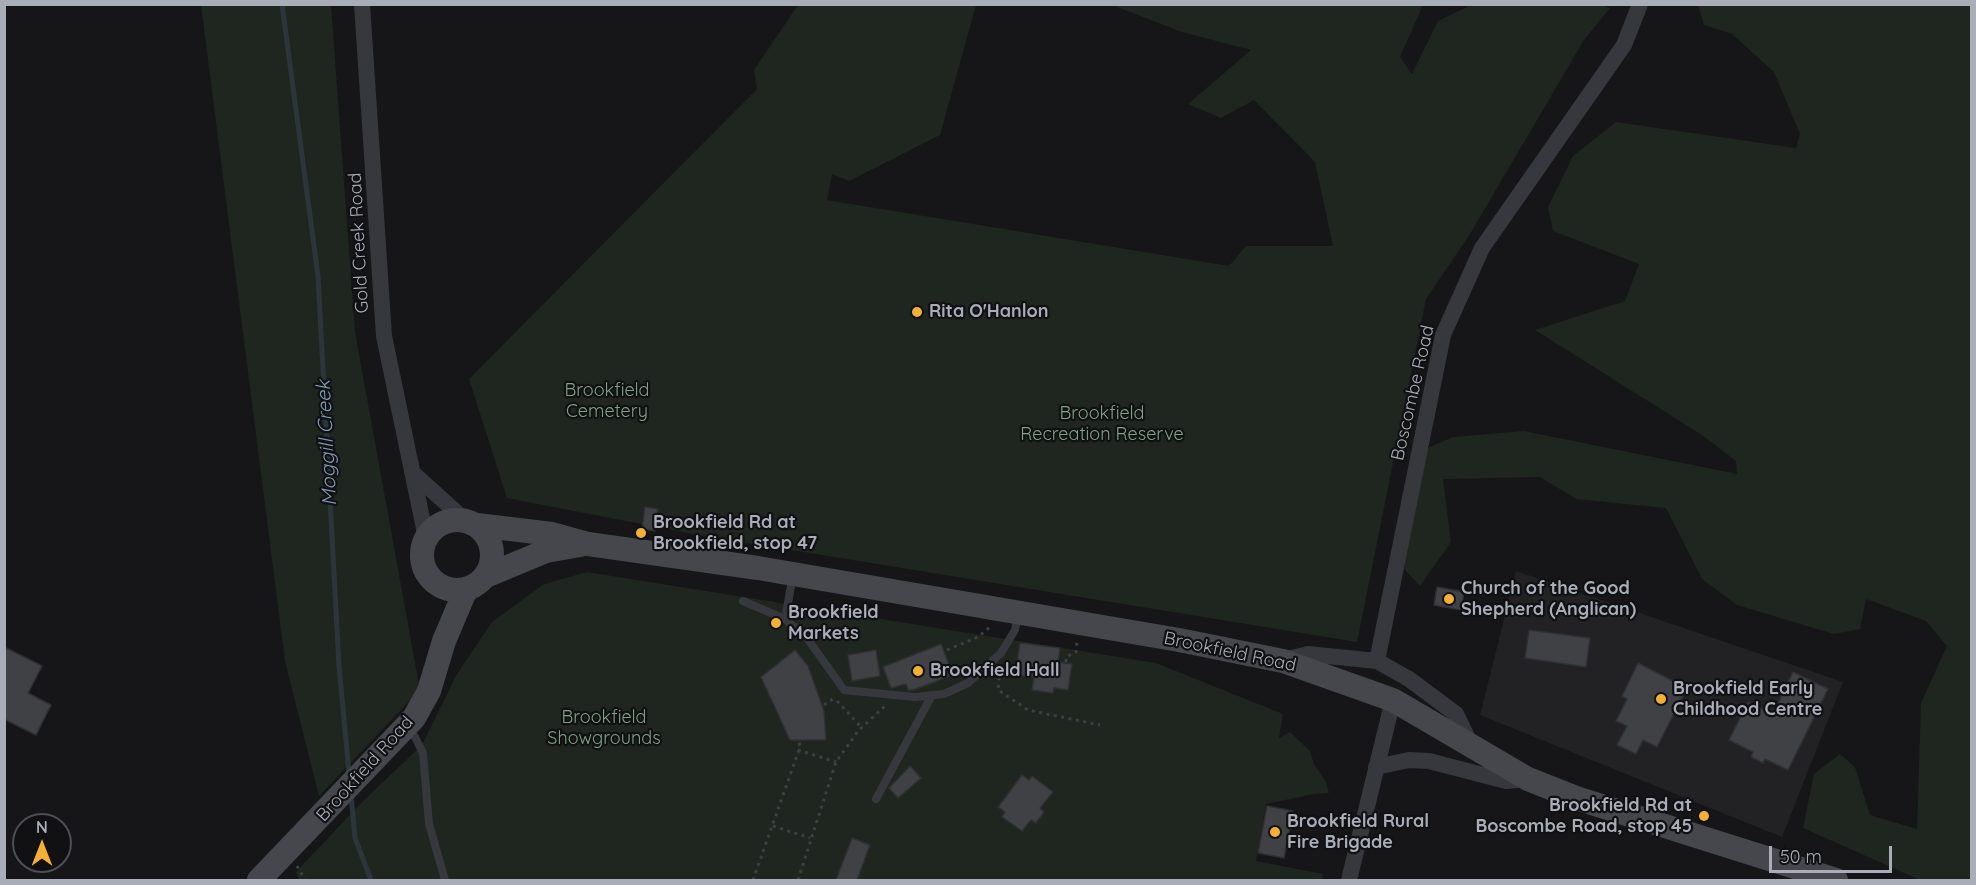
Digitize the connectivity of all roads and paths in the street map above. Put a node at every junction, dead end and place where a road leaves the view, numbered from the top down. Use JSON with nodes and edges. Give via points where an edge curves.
{"nodes":[{"id":1,"x":362,"y":4,"type":"edge"},
{"id":2,"x":1640,"y":4,"type":"edge"},
{"id":3,"x":415,"y":475,"type":"junction"},
{"id":4,"x":471,"y":523,"type":"junction"},
{"id":5,"x":426,"y":538,"type":"junction"},
{"id":6,"x":588,"y":544,"type":"junction"},
{"id":7,"x":793,"y":575,"type":"junction"},
{"id":8,"x":465,"y":584,"type":"junction"},
{"id":9,"x":743,"y":601,"type":"dead end"},
{"id":10,"x":1018,"y":614,"type":"junction"},
{"id":11,"x":785,"y":619,"type":"junction"},
{"id":12,"x":990,"y":627,"type":"dead end"},
{"id":13,"x":1077,"y":642,"type":"dead end"},
{"id":14,"x":947,"y":650,"type":"dead end"},
{"id":15,"x":1001,"y":653,"type":"junction"},
{"id":16,"x":1283,"y":661,"type":"junction"},
{"id":17,"x":1377,"y":661,"type":"junction"},
{"id":18,"x":1066,"y":662,"type":"dead end"},
{"id":19,"x":899,"y":694,"type":"junction"},
{"id":20,"x":931,"y":697,"type":"junction"},
{"id":21,"x":835,"y":698,"type":"dead end"},
{"id":22,"x":1394,"y":700,"type":"junction"},
{"id":23,"x":1100,"y":725,"type":"dead end"},
{"id":24,"x":862,"y":728,"type":"junction"},
{"id":25,"x":399,"y":736,"type":"junction"},
{"id":26,"x":799,"y":742,"type":"dead end"},
{"id":27,"x":1473,"y":748,"type":"junction"},
{"id":28,"x":798,"y":750,"type":"junction"},
{"id":29,"x":836,"y":762,"type":"junction"},
{"id":30,"x":1376,"y":767,"type":"junction"},
{"id":31,"x":1528,"y":778,"type":"junction"},
{"id":32,"x":876,"y":799,"type":"dead end"},
{"id":33,"x":773,"y":826,"type":"junction"},
{"id":34,"x":810,"y":838,"type":"junction"},
{"id":35,"x":296,"y":864,"type":"dead end"},
{"id":36,"x":259,"y":880,"type":"edge"},
{"id":37,"x":305,"y":880,"type":"edge"},
{"id":38,"x":445,"y":880,"type":"edge"},
{"id":39,"x":753,"y":880,"type":"edge"},
{"id":40,"x":798,"y":880,"type":"edge"},
{"id":41,"x":1349,"y":880,"type":"edge"},
{"id":42,"x":1836,"y":880,"type":"edge"}],
"edges":[{"from":1,"to":3,"type":"street","name":"Gold Creek Road","via":[[384,336]]},
{"from":2,"to":17,"type":"street","name":"Boscombe Road","via":[[1624,45],[1482,248],[1443,335]]},
{"from":3,"to":4,"type":"street"},
{"from":3,"to":5,"type":"street","name":"Gold Creek Road"},
{"from":4,"to":5,"type":"main road","via":[[443,523]]},
{"from":4,"to":6,"type":"main road","name":"Brookfield Road","via":[[552,534]]},
{"from":4,"to":8,"type":"main road","via":[[485,533],[493,555]]},
{"from":5,"to":8,"type":"main road","via":[[422,549],[426,572]]},
{"from":6,"to":7,"type":"main road","name":"Brookfield Road"},
{"from":6,"to":8,"type":"main road","name":"Brookfield Road","via":[[546,551]]},
{"from":7,"to":10,"type":"main road","name":"Brookfield Road"},
{"from":7,"to":11,"type":"lane"},
{"from":8,"to":25,"type":"main road","name":"Brookfield Road","via":[[429,691]]},
{"from":9,"to":11,"type":"lane"},
{"from":10,"to":15,"type":"lane","via":[[1015,630]]},
{"from":10,"to":16,"type":"main road","name":"Brookfield Road"},
{"from":11,"to":19,"type":"lane","via":[[807,638],[844,690]]},
{"from":12,"to":14,"type":"path","via":[[978,637]]},
{"from":13,"to":18,"type":"path","via":[[1076,652],[1066,657]]},
{"from":15,"to":20,"type":"lane","via":[[968,683]]},
{"from":15,"to":23,"type":"path","via":[[998,690],[1028,710]]},
{"from":16,"to":17,"type":"street","via":[[1308,654]]},
{"from":16,"to":22,"type":"main road","name":"Brookfield Road"},
{"from":17,"to":27,"type":"street","via":[[1456,714]]},
{"from":19,"to":20,"type":"lane"},
{"from":19,"to":24,"type":"path"},
{"from":20,"to":32,"type":"lane"},
{"from":21,"to":24,"type":"path"},
{"from":22,"to":27,"type":"main road","name":"Brookfield Road"},
{"from":22,"to":30,"type":"street"},
{"from":24,"to":29,"type":"path"},
{"from":25,"to":36,"type":"main road","name":"Brookfield Road"},
{"from":25,"to":38,"type":"lane","via":[[415,737],[423,753],[429,824]]},
{"from":26,"to":28,"type":"path"},
{"from":27,"to":31,"type":"main road","name":"Brookfield Road"},
{"from":28,"to":29,"type":"path"},
{"from":28,"to":33,"type":"path"},
{"from":29,"to":34,"type":"path"},
{"from":30,"to":31,"type":"street","via":[[1409,760],[1430,761],[1506,781]]},
{"from":30,"to":41,"type":"street"},
{"from":31,"to":42,"type":"main road","name":"Brookfield Road","via":[[1576,798]]},
{"from":33,"to":34,"type":"path"},
{"from":33,"to":39,"type":"path"},
{"from":34,"to":40,"type":"path"},
{"from":35,"to":37,"type":"path"}]}
